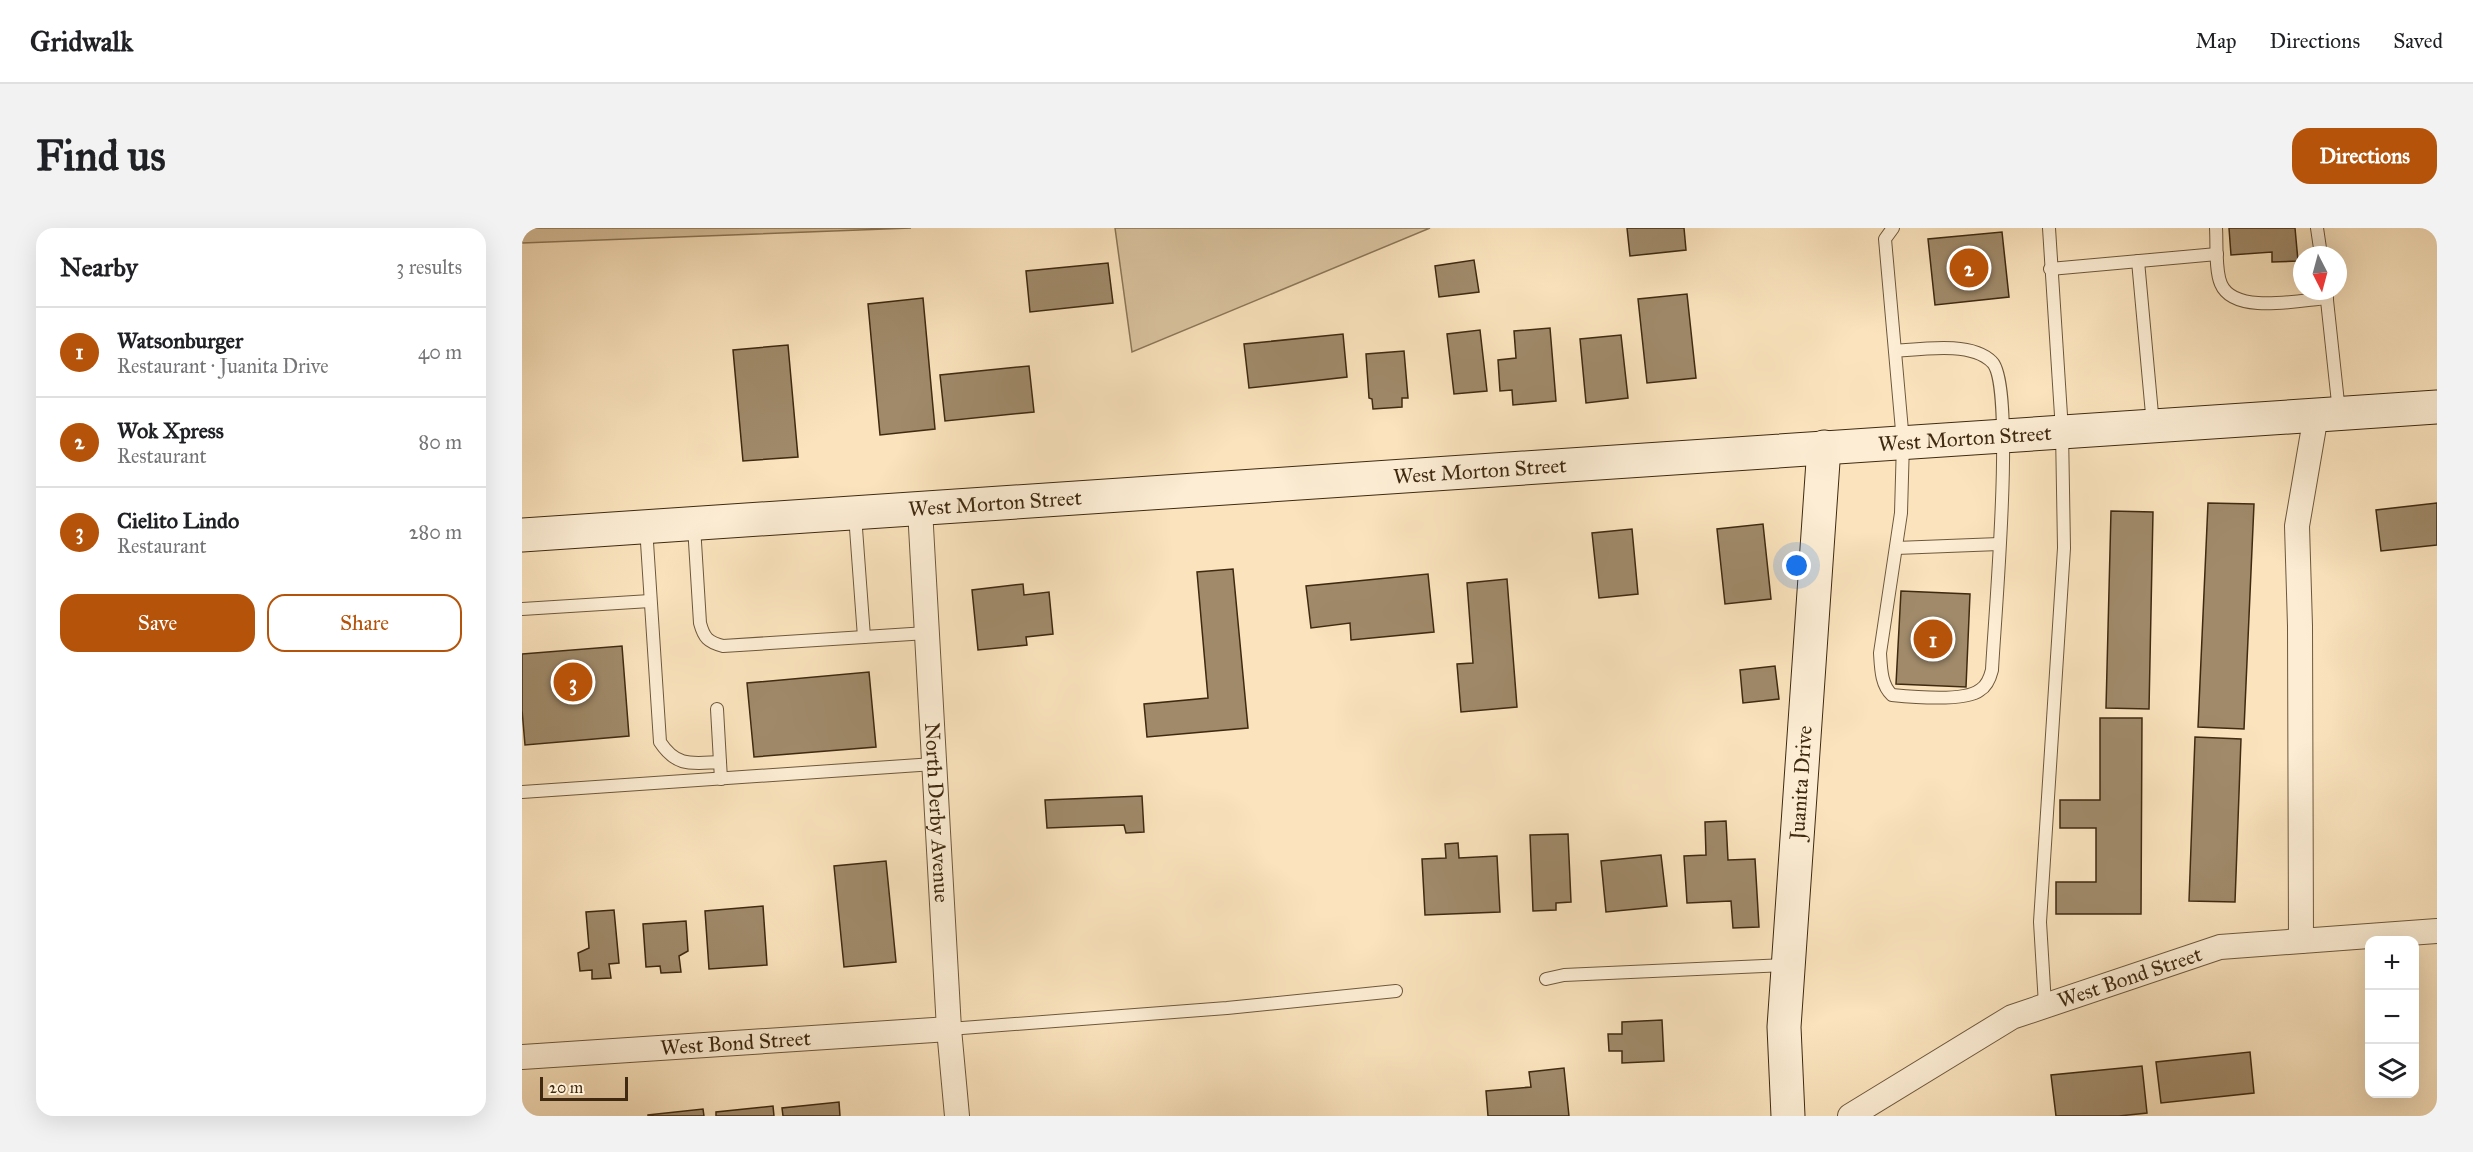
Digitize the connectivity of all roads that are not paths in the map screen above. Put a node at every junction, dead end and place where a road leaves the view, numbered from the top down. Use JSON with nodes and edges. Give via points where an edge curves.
{"nodes":[{"id":1,"x":1893,"y":228,"type":"edge"},
{"id":2,"x":2049,"y":228,"type":"edge"},
{"id":3,"x":2216,"y":228,"type":"edge"},
{"id":4,"x":2317,"y":228,"type":"edge"},
{"id":5,"x":2320,"y":246,"type":"edge"},
{"id":6,"x":2217,"y":254,"type":"junction"},
{"id":7,"x":2138,"y":261,"type":"junction"},
{"id":8,"x":2050,"y":268,"type":"junction"},
{"id":9,"x":2293,"y":298,"type":"edge"},
{"id":10,"x":2326,"y":300,"type":"edge"},
{"id":11,"x":1895,"y":351,"type":"junction"},
{"id":12,"x":2437,"y":407,"type":"edge"},
{"id":13,"x":2327,"y":414,"type":"junction"},
{"id":14,"x":2153,"y":426,"type":"junction"},
{"id":15,"x":2062,"y":431,"type":"junction"},
{"id":16,"x":2005,"y":435,"type":"junction"},
{"id":17,"x":1903,"y":442,"type":"junction"},
{"id":18,"x":1824,"y":447,"type":"junction"},
{"id":19,"x":920,"y":509,"type":"junction"},
{"id":20,"x":855,"y":513,"type":"junction"},
{"id":21,"x":694,"y":523,"type":"junction"},
{"id":22,"x":646,"y":526,"type":"junction"},
{"id":23,"x":522,"y":535,"type":"edge"},
{"id":24,"x":1999,"y":544,"type":"junction"},
{"id":25,"x":1896,"y":548,"type":"junction"},
{"id":26,"x":650,"y":601,"type":"junction"},
{"id":27,"x":522,"y":609,"type":"edge"},
{"id":28,"x":927,"y":633,"type":"junction"},
{"id":29,"x":864,"y":637,"type":"junction"},
{"id":30,"x":717,"y":709,"type":"dead end"},
{"id":31,"x":720,"y":762,"type":"junction"},
{"id":32,"x":934,"y":764,"type":"junction"},
{"id":33,"x":721,"y":779,"type":"junction"},
{"id":34,"x":522,"y":792,"type":"edge"},
{"id":35,"x":2437,"y":931,"type":"edge"},
{"id":36,"x":2301,"y":940,"type":"junction"},
{"id":37,"x":1789,"y":964,"type":"junction"},
{"id":38,"x":1546,"y":979,"type":"dead end"},
{"id":39,"x":1396,"y":991,"type":"dead end"},
{"id":40,"x":2045,"y":1005,"type":"junction"},
{"id":41,"x":949,"y":1029,"type":"junction"},
{"id":42,"x":522,"y":1057,"type":"edge"},
{"id":43,"x":957,"y":1116,"type":"edge"},
{"id":44,"x":1788,"y":1116,"type":"edge"},
{"id":45,"x":1850,"y":1116,"type":"edge"}],
"edges":[{"from":1,"to":11,"type":"lane","via":[[1885,239]]},
{"from":2,"to":8,"type":"lane"},
{"from":3,"to":6,"type":"lane"},
{"from":4,"to":5,"type":"lane"},
{"from":6,"to":7,"type":"lane"},
{"from":6,"to":9,"type":"lane","via":[[2221,284],[2233,299],[2251,304]]},
{"from":7,"to":8,"type":"lane"},
{"from":7,"to":14,"type":"lane"},
{"from":8,"to":15,"type":"lane"},
{"from":10,"to":13,"type":"lane"},
{"from":11,"to":16,"type":"lane","via":[[1970,350],[1992,361],[1999,371]]},
{"from":11,"to":17,"type":"lane"},
{"from":12,"to":13,"type":"main road","name":"West Morton Street"},
{"from":13,"to":14,"type":"main road","name":"West Morton Street"},
{"from":13,"to":36,"type":"street","via":[[2296,526],[2301,626]]},
{"from":14,"to":15,"type":"main road","name":"West Morton Street"},
{"from":15,"to":16,"type":"main road","name":"West Morton Street"},
{"from":15,"to":40,"type":"lane","via":[[2064,548],[2040,922]]},
{"from":16,"to":17,"type":"main road","name":"West Morton Street"},
{"from":16,"to":24,"type":"lane"},
{"from":17,"to":18,"type":"main road","name":"West Morton Street"},
{"from":17,"to":25,"type":"lane"},
{"from":18,"to":19,"type":"main road","name":"West Morton Street"},
{"from":18,"to":37,"type":"main road","name":"Juanita Drive"},
{"from":19,"to":20,"type":"main road","name":"West Morton Street"},
{"from":19,"to":28,"type":"street","name":"North Derby Avenue"},
{"from":20,"to":21,"type":"main road","name":"West Morton Street"},
{"from":20,"to":29,"type":"lane"},
{"from":21,"to":22,"type":"main road","name":"West Morton Street"},
{"from":21,"to":29,"type":"lane","via":[[700,623],[710,643],[723,646]]},
{"from":22,"to":23,"type":"main road","name":"West Morton Street"},
{"from":22,"to":26,"type":"lane"},
{"from":24,"to":25,"type":"lane"},
{"from":24,"to":25,"type":"lane","via":[[1992,670],[1981,690],[1969,696],[1910,697],[1892,695],[1886,690],[1880,653]]},
{"from":26,"to":27,"type":"lane"},
{"from":26,"to":31,"type":"lane","via":[[660,742],[667,753],[685,764]]},
{"from":28,"to":29,"type":"lane"},
{"from":28,"to":32,"type":"street","name":"North Derby Avenue"},
{"from":30,"to":31,"type":"lane"},
{"from":31,"to":33,"type":"lane"},
{"from":32,"to":33,"type":"lane"},
{"from":32,"to":41,"type":"street","name":"North Derby Avenue"},
{"from":33,"to":34,"type":"lane"},
{"from":35,"to":36,"type":"street","name":"West Bond Street"},
{"from":36,"to":40,"type":"street","name":"West Bond Street","via":[[2220,947]]},
{"from":37,"to":38,"type":"lane"},
{"from":37,"to":44,"type":"main road","name":"Juanita Drive","via":[[1784,1027]]},
{"from":39,"to":41,"type":"lane"},
{"from":40,"to":45,"type":"street","name":"West Bond Street","via":[[2012,1017]]},
{"from":41,"to":42,"type":"street","name":"West Bond Street"},
{"from":41,"to":43,"type":"street","name":"North Derby Avenue"}]}
